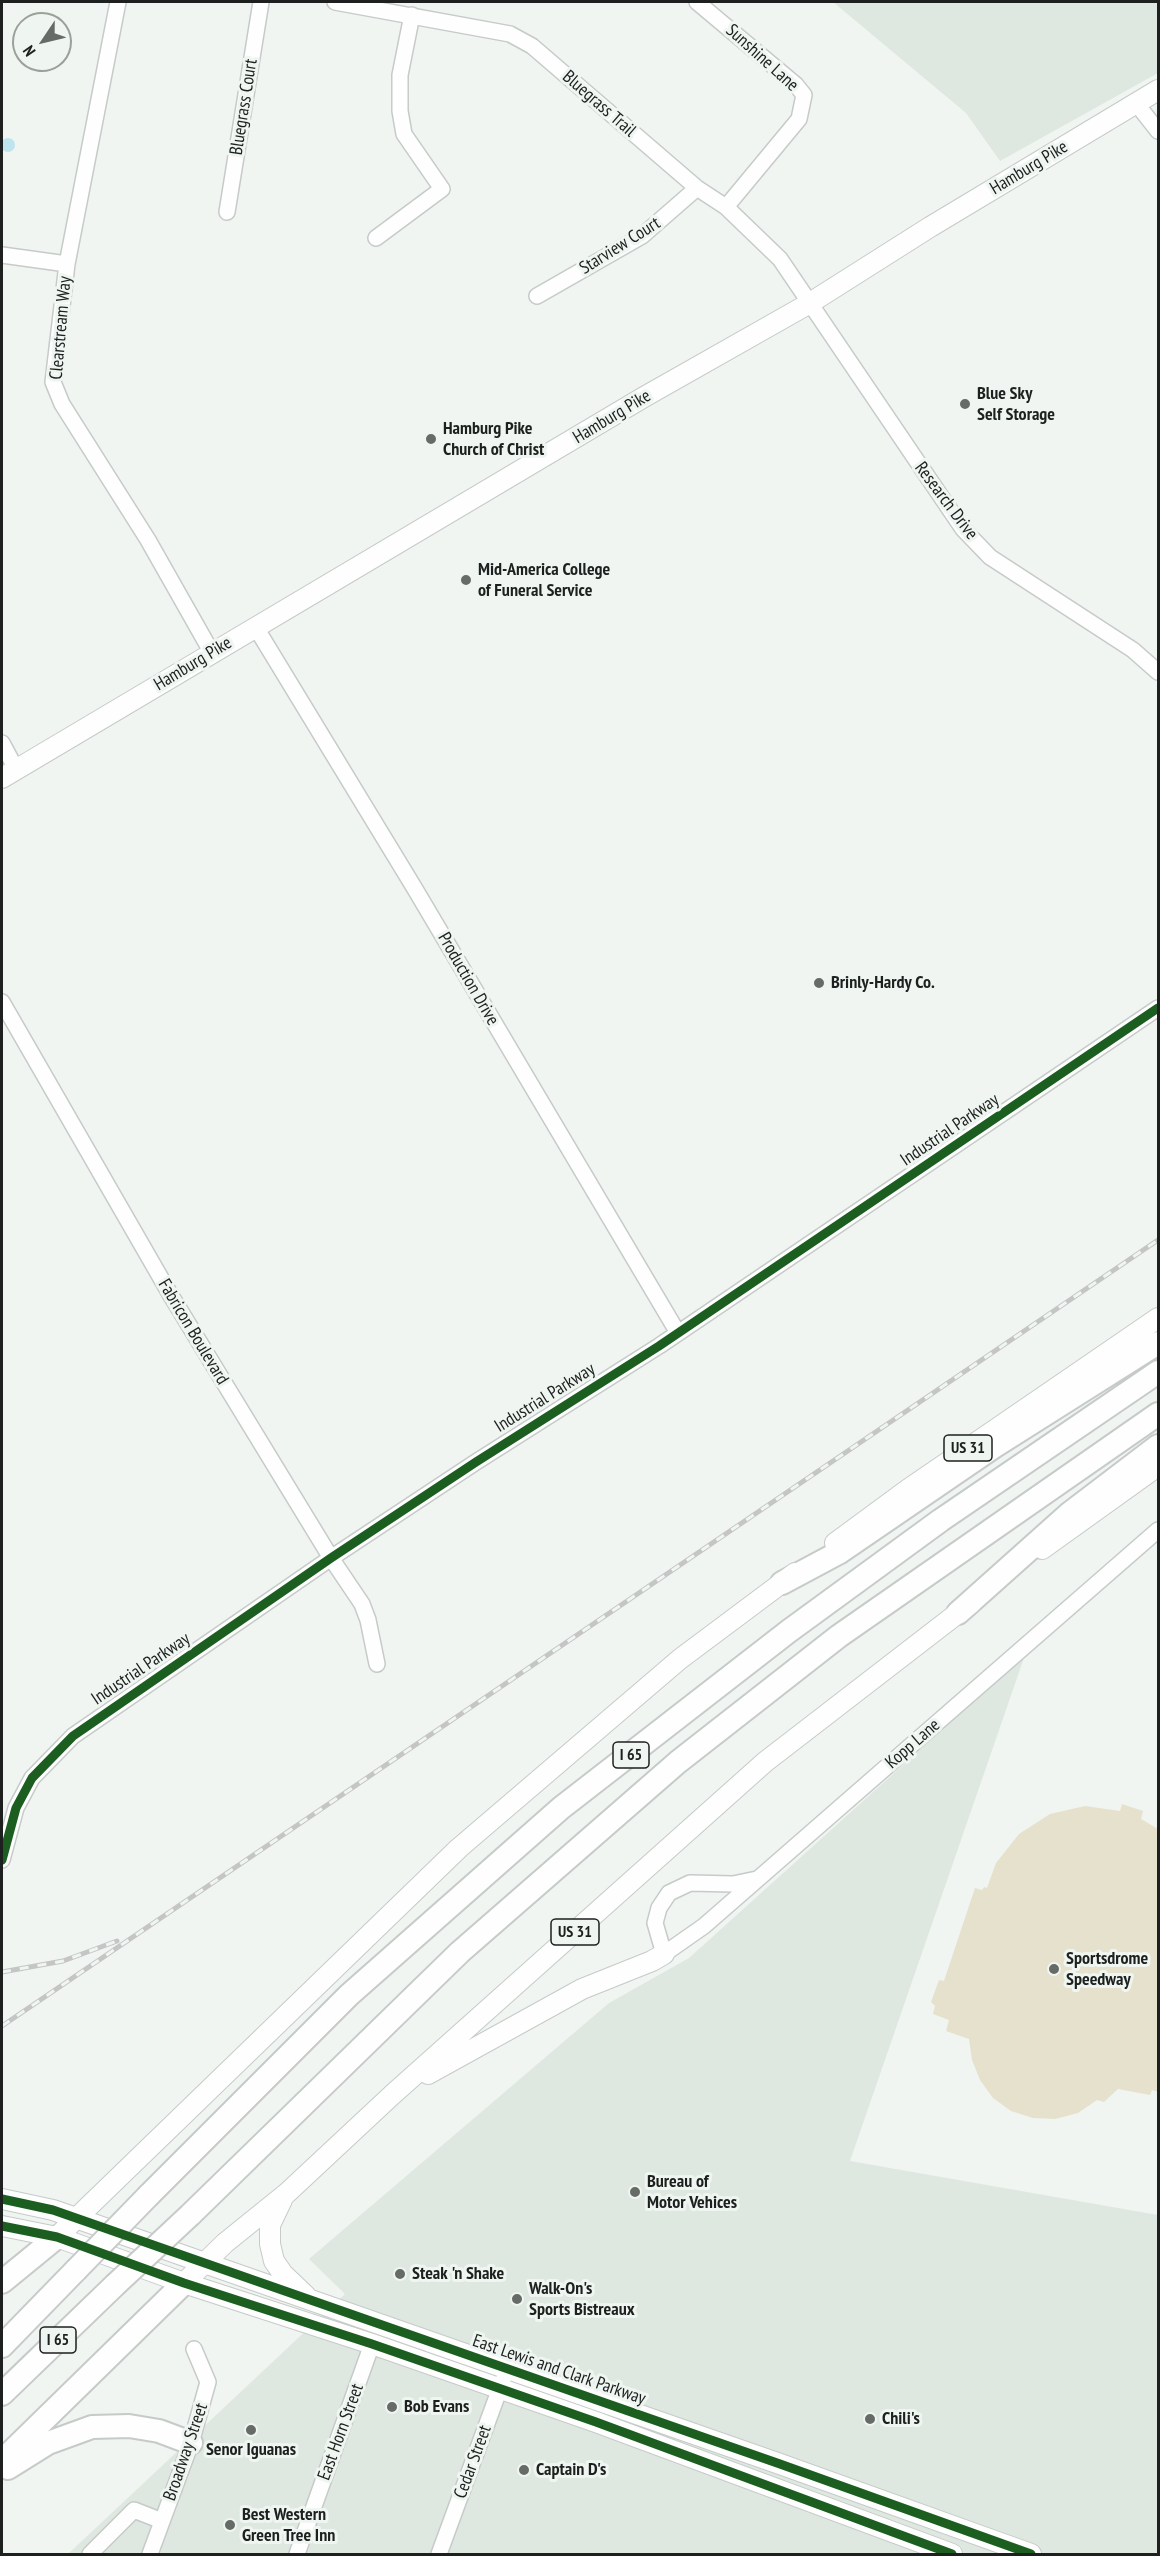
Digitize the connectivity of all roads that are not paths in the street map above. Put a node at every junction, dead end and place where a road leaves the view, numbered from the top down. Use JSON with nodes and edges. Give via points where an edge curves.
{"nodes":[{"id":1,"x":118,"y":2,"type":"edge"},
{"id":2,"x":261,"y":2,"type":"edge"},
{"id":3,"x":335,"y":2,"type":"edge"},
{"id":4,"x":698,"y":2,"type":"edge"},
{"id":5,"x":412,"y":15,"type":"junction"},
{"id":6,"x":1158,"y":90,"type":"edge"},
{"id":7,"x":1136,"y":103,"type":"junction"},
{"id":8,"x":1158,"y":131,"type":"edge"},
{"id":9,"x":697,"y":188,"type":"junction"},
{"id":10,"x":726,"y":207,"type":"junction"},
{"id":11,"x":227,"y":212,"type":"dead end"},
{"id":12,"x":376,"y":238,"type":"dead end"},
{"id":13,"x":2,"y":255,"type":"edge"},
{"id":14,"x":67,"y":264,"type":"junction"},
{"id":15,"x":537,"y":296,"type":"dead end"},
{"id":16,"x":810,"y":303,"type":"junction"},
{"id":17,"x":255,"y":626,"type":"junction"},
{"id":18,"x":212,"y":653,"type":"junction"},
{"id":19,"x":1158,"y":672,"type":"edge"},
{"id":20,"x":2,"y":743,"type":"edge"},
{"id":21,"x":9,"y":773,"type":"edge"},
{"id":22,"x":2,"y":1002,"type":"edge"},
{"id":23,"x":1158,"y":1008,"type":"edge"},
{"id":24,"x":1158,"y":1318,"type":"edge"},
{"id":25,"x":678,"y":1334,"type":"junction"},
{"id":26,"x":1158,"y":1343,"type":"edge"},
{"id":27,"x":1158,"y":1372,"type":"edge"},
{"id":28,"x":1158,"y":1414,"type":"edge"},
{"id":29,"x":1158,"y":1446,"type":"edge"},
{"id":30,"x":1158,"y":1466,"type":"edge"},
{"id":31,"x":1158,"y":1530,"type":"edge"},
{"id":32,"x":331,"y":1558,"type":"junction"},
{"id":33,"x":782,"y":1583,"type":"junction"},
{"id":34,"x":958,"y":1613,"type":"junction"},
{"id":35,"x":377,"y":1664,"type":"dead end"},
{"id":36,"x":8,"y":1805,"type":"edge"},
{"id":37,"x":2,"y":1860,"type":"edge"},
{"id":38,"x":757,"y":1879,"type":"junction"},
{"id":39,"x":664,"y":1954,"type":"junction"},
{"id":40,"x":392,"y":2095,"type":"junction"},
{"id":41,"x":287,"y":2193,"type":"junction"},
{"id":42,"x":2,"y":2199,"type":"edge"},
{"id":43,"x":75,"y":2217,"type":"junction"},
{"id":44,"x":2,"y":2226,"type":"edge"},
{"id":45,"x":57,"y":2237,"type":"junction"},
{"id":46,"x":204,"y":2264,"type":"junction"},
{"id":47,"x":2,"y":2282,"type":"edge"},
{"id":48,"x":184,"y":2283,"type":"junction"},
{"id":49,"x":58,"y":2290,"type":"junction"},
{"id":50,"x":316,"y":2303,"type":"junction"},
{"id":51,"x":2,"y":2332,"type":"edge"},
{"id":52,"x":372,"y":2344,"type":"junction"},
{"id":53,"x":2,"y":2346,"type":"edge"},
{"id":54,"x":194,"y":2349,"type":"dead end"},
{"id":55,"x":507,"y":2369,"type":"junction"},
{"id":56,"x":500,"y":2388,"type":"junction"},
{"id":57,"x":2,"y":2396,"type":"edge"},
{"id":58,"x":191,"y":2443,"type":"junction"},
{"id":59,"x":2,"y":2461,"type":"edge"},
{"id":60,"x":2,"y":2472,"type":"edge"},
{"id":61,"x":162,"y":2521,"type":"junction"},
{"id":62,"x":90,"y":2554,"type":"edge"},
{"id":63,"x":150,"y":2554,"type":"edge"},
{"id":64,"x":297,"y":2554,"type":"edge"},
{"id":65,"x":439,"y":2554,"type":"edge"},
{"id":66,"x":952,"y":2554,"type":"edge"},
{"id":67,"x":1031,"y":2554,"type":"edge"}],
"edges":[{"from":1,"to":14,"type":"street","name":"Clearstream Way"},
{"from":2,"to":11,"type":"street","name":"Bluegrass Court"},
{"from":3,"to":5,"type":"street","name":"Bluegrass Trail"},
{"from":4,"to":10,"type":"street","name":"Sunshine Lane","via":[[804,95],[799,119]]},
{"from":5,"to":9,"type":"street","name":"Bluegrass Trail","via":[[510,34],[532,46]]},
{"from":5,"to":12,"type":"street","via":[[400,75],[400,111],[404,134],[442,189]]},
{"from":6,"to":7,"type":"main road","name":"Hamburg Pike"},
{"from":7,"to":8,"type":"street"},
{"from":7,"to":16,"type":"main road","name":"Hamburg Pike"},
{"from":9,"to":10,"type":"street","name":"Bluegrass Trail"},
{"from":9,"to":15,"type":"street","name":"Starview Court","via":[[642,236]]},
{"from":10,"to":16,"type":"street","name":"Bluegrass Trail","via":[[780,259]]},
{"from":13,"to":14,"type":"street"},
{"from":14,"to":18,"type":"street","name":"Clearstream Way","via":[[53,382],[62,404],[148,540]]},
{"from":16,"to":17,"type":"main road","name":"Hamburg Pike"},
{"from":16,"to":19,"type":"street","name":"Research Drive","via":[[963,529],[1014,575],[1132,650]]},
{"from":17,"to":18,"type":"main road","name":"Hamburg Pike"},
{"from":17,"to":25,"type":"street","name":"Production Drive"},
{"from":18,"to":21,"type":"main road","name":"Hamburg Pike"},
{"from":20,"to":21,"type":"street"},
{"from":22,"to":32,"type":"street","name":"Fabricon Boulevard","via":[[164,1284]]},
{"from":23,"to":25,"type":"street","name":"Industrial Parkway"},
{"from":24,"to":33,"type":"main road","number":"US 31","via":[[907,1490]]},
{"from":25,"to":32,"type":"street","name":"Industrial Parkway"},
{"from":26,"to":33,"type":"highway","via":[[995,1446],[840,1552]]},
{"from":27,"to":49,"type":"highway","number":"I 65","bridge":true,"via":[[941,1520],[789,1631],[561,1808],[349,1995]]},
{"from":28,"to":57,"type":"highway","number":"I 65","bridge":true,"via":[[839,1636],[678,1762],[459,1952]]},
{"from":29,"to":34,"type":"highway","via":[[1070,1513]]},
{"from":30,"to":34,"type":"main road","number":"US 31"},
{"from":31,"to":38,"type":"street","name":"Kopp Lane"},
{"from":32,"to":35,"type":"street","name":"Fabricon Boulevard","via":[[362,1604]]},
{"from":32,"to":36,"type":"street","name":"Industrial Parkway","via":[[73,1736]]},
{"from":33,"to":43,"type":"main road","number":"US 31","via":[[680,1659],[459,1848]]},
{"from":34,"to":40,"type":"main road","number":"US 31","via":[[765,1762]]},
{"from":36,"to":37,"type":"street","name":"Industrial Parkway"},
{"from":38,"to":39,"type":"street","name":"Kopp Lane","via":[[704,1926]]},
{"from":38,"to":39,"type":"street","via":[[732,1884],[690,1883],[669,1893],[655,1923]]},
{"from":39,"to":40,"type":"main road","via":[[582,1989]]},
{"from":40,"to":41,"type":"main road","number":"US 31"},
{"from":41,"to":46,"type":"main road","number":"US 31"},
{"from":41,"to":50,"type":"main road","via":[[270,2225],[274,2261],[282,2274]]},
{"from":42,"to":43,"type":"main road","name":"East Lewis and Clark Parkway"},
{"from":43,"to":45,"type":"main road"},
{"from":43,"to":46,"type":"main road","name":"East Lewis and Clark Parkway"},
{"from":44,"to":45,"type":"main road","name":"East Lewis and Clark Parkway"},
{"from":45,"to":47,"type":"highway"},
{"from":45,"to":48,"type":"main road","name":"East Lewis and Clark Parkway"},
{"from":46,"to":48,"type":"main road","number":"US 31"},
{"from":46,"to":50,"type":"main road","name":"East Lewis and Clark Parkway"},
{"from":48,"to":52,"type":"main road","name":"East Lewis and Clark Parkway"},
{"from":48,"to":59,"type":"highway"},
{"from":49,"to":51,"type":"highway"},
{"from":49,"to":53,"type":"highway","number":"I 65"},
{"from":50,"to":55,"type":"main road","name":"East Lewis and Clark Parkway"},
{"from":52,"to":56,"type":"main road","name":"East Lewis and Clark Parkway"},
{"from":52,"to":64,"type":"street","name":"East Horn Street"},
{"from":54,"to":58,"type":"street","name":"Broadway Street","via":[[208,2382]]},
{"from":55,"to":56,"type":"street","name":"Cedar Street"},
{"from":55,"to":67,"type":"main road","name":"East Lewis and Clark Parkway"},
{"from":56,"to":65,"type":"street","name":"Cedar Street"},
{"from":56,"to":66,"type":"main road","name":"East Lewis and Clark Parkway"},
{"from":58,"to":60,"type":"highway","via":[[159,2431],[129,2426],[92,2427],[48,2443]]},
{"from":58,"to":61,"type":"street","name":"Broadway Street"},
{"from":61,"to":62,"type":"street","via":[[134,2510]]},
{"from":61,"to":63,"type":"street","name":"Broadway Street"}]}
